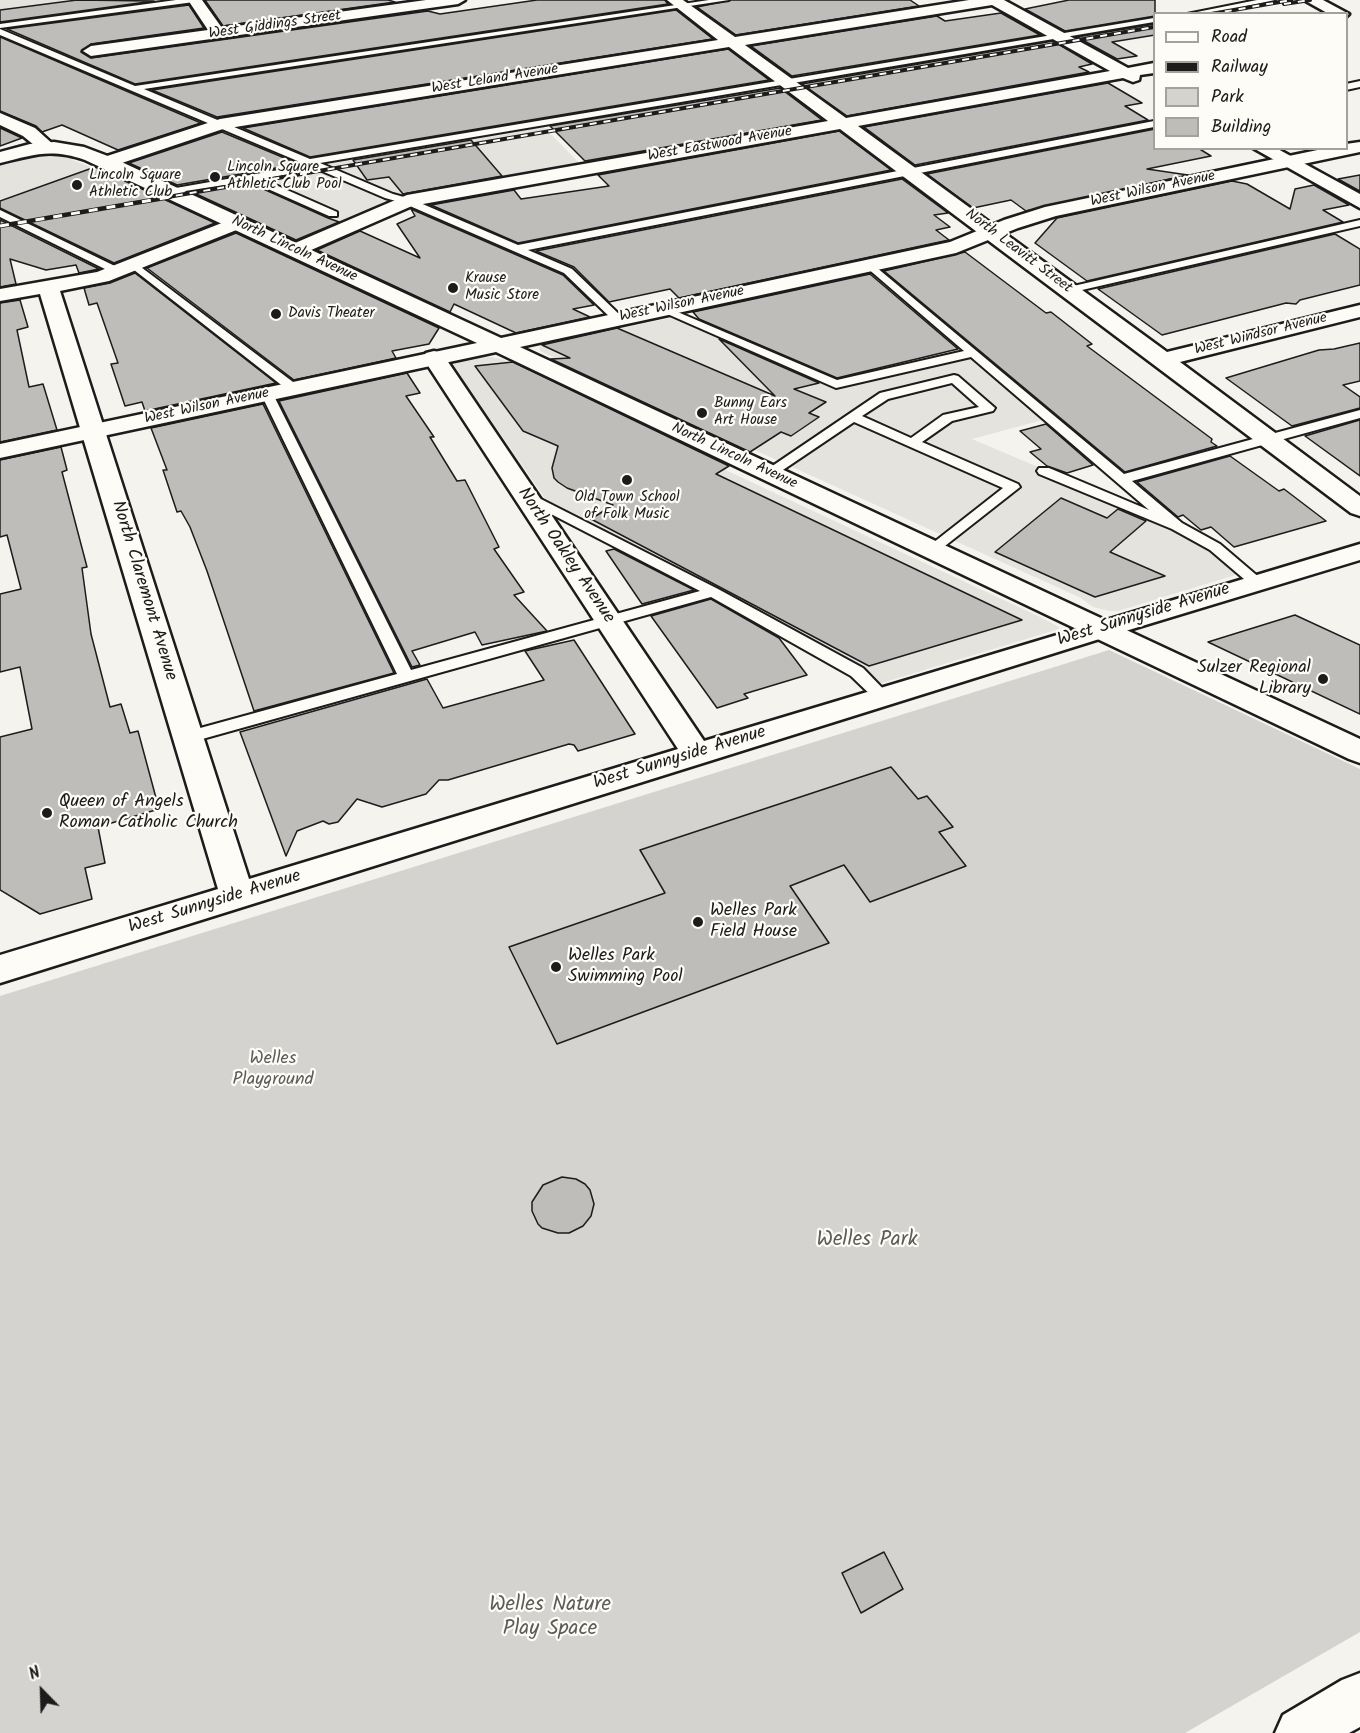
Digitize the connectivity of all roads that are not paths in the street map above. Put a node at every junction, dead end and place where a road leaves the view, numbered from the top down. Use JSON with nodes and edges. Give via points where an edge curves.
{"nodes":[{"id":1,"x":194,"y":0,"type":"edge"},
{"id":2,"x":459,"y":0,"type":"edge"},
{"id":3,"x":725,"y":0,"type":"edge"},
{"id":4,"x":995,"y":0,"type":"edge"},
{"id":5,"x":1271,"y":0,"type":"edge"},
{"id":6,"x":1311,"y":0,"type":"edge"},
{"id":7,"x":679,"y":3,"type":"edge"},
{"id":8,"x":1202,"y":12,"type":"edge"},
{"id":9,"x":1338,"y":12,"type":"edge"},
{"id":10,"x":1153,"y":20,"type":"edge"},
{"id":11,"x":0,"y":26,"type":"edge"},
{"id":12,"x":0,"y":32,"type":"edge"},
{"id":13,"x":218,"y":34,"type":"junction"},
{"id":14,"x":1058,"y":36,"type":"junction"},
{"id":15,"x":732,"y":42,"type":"junction"},
{"id":16,"x":91,"y":51,"type":"dead end"},
{"id":17,"x":1153,"y":68,"type":"edge"},
{"id":18,"x":1125,"y":73,"type":"junction"},
{"id":19,"x":786,"y":82,"type":"junction"},
{"id":20,"x":1146,"y":84,"type":"dead end"},
{"id":21,"x":134,"y":88,"type":"junction"},
{"id":22,"x":0,"y":118,"type":"edge"},
{"id":23,"x":843,"y":123,"type":"junction"},
{"id":24,"x":220,"y":124,"type":"junction"},
{"id":25,"x":1153,"y":124,"type":"edge"},
{"id":26,"x":46,"y":146,"type":"junction"},
{"id":27,"x":1266,"y":150,"type":"edge"},
{"id":28,"x":1345,"y":150,"type":"edge"},
{"id":29,"x":0,"y":158,"type":"edge"},
{"id":30,"x":107,"y":162,"type":"junction"},
{"id":31,"x":1287,"y":162,"type":"junction"},
{"id":32,"x":314,"y":164,"type":"junction"},
{"id":33,"x":909,"y":172,"type":"junction"},
{"id":34,"x":252,"y":178,"type":"junction"},
{"id":35,"x":170,"y":192,"type":"junction"},
{"id":36,"x":408,"y":201,"type":"junction"},
{"id":37,"x":1360,"y":202,"type":"edge"},
{"id":38,"x":0,"y":213,"type":"edge"},
{"id":39,"x":333,"y":214,"type":"dead end"},
{"id":40,"x":1360,"y":223,"type":"edge"},
{"id":41,"x":237,"y":224,"type":"junction"},
{"id":42,"x":26,"y":225,"type":"junction"},
{"id":43,"x":0,"y":229,"type":"edge"},
{"id":44,"x":992,"y":232,"type":"junction"},
{"id":45,"x":519,"y":248,"type":"junction"},
{"id":46,"x":295,"y":250,"type":"junction"},
{"id":47,"x":870,"y":265,"type":"junction"},
{"id":48,"x":125,"y":268,"type":"junction"},
{"id":49,"x":48,"y":286,"type":"junction"},
{"id":50,"x":1069,"y":290,"type":"junction"},
{"id":51,"x":0,"y":295,"type":"edge"},
{"id":52,"x":662,"y":309,"type":"junction"},
{"id":53,"x":1360,"y":311,"type":"edge"},
{"id":54,"x":618,"y":319,"type":"junction"},
{"id":55,"x":498,"y":345,"type":"junction"},
{"id":56,"x":973,"y":353,"type":"junction"},
{"id":57,"x":434,"y":358,"type":"junction"},
{"id":58,"x":1163,"y":360,"type":"junction"},
{"id":59,"x":293,"y":388,"type":"junction"},
{"id":60,"x":267,"y":394,"type":"junction"},
{"id":61,"x":1360,"y":414,"type":"edge"},
{"id":62,"x":853,"y":417,"type":"junction"},
{"id":63,"x":93,"y":431,"type":"junction"},
{"id":64,"x":1268,"y":440,"type":"junction"},
{"id":65,"x":912,"y":443,"type":"junction"},
{"id":66,"x":0,"y":451,"type":"edge"},
{"id":67,"x":1044,"y":471,"type":"dead end"},
{"id":68,"x":769,"y":473,"type":"junction"},
{"id":69,"x":1122,"y":479,"type":"junction"},
{"id":70,"x":525,"y":495,"type":"junction"},
{"id":71,"x":1360,"y":508,"type":"edge"},
{"id":72,"x":1177,"y":526,"type":"junction"},
{"id":73,"x":931,"y":550,"type":"junction"},
{"id":74,"x":1360,"y":552,"type":"edge"},
{"id":75,"x":1256,"y":582,"type":"junction"},
{"id":76,"x":713,"y":592,"type":"junction"},
{"id":77,"x":609,"y":621,"type":"junction"},
{"id":78,"x":1099,"y":630,"type":"junction"},
{"id":79,"x":406,"y":677,"type":"junction"},
{"id":80,"x":884,"y":697,"type":"junction"},
{"id":81,"x":188,"y":737,"type":"junction"},
{"id":82,"x":1360,"y":752,"type":"edge"},
{"id":83,"x":697,"y":754,"type":"junction"},
{"id":84,"x":237,"y":896,"type":"junction"},
{"id":85,"x":0,"y":969,"type":"edge"}],
"edges":[{"from":1,"to":11,"type":"lane"},
{"from":1,"to":13,"type":"street"},
{"from":2,"to":13,"type":"street","name":"West Giddings Street"},
{"from":3,"to":7,"type":"lane"},
{"from":4,"to":14,"type":"street"},
{"from":4,"to":15,"type":"street","name":"West Leland Avenue"},
{"from":5,"to":8,"type":"lane"},
{"from":6,"to":9,"type":"street"},
{"from":7,"to":15,"type":"street","name":"North Leavitt Street"},
{"from":7,"to":21,"type":"lane"},
{"from":10,"to":14,"type":"lane"},
{"from":12,"to":21,"type":"lane"},
{"from":13,"to":16,"type":"street","name":"West Giddings Street"},
{"from":14,"to":18,"type":"street"},
{"from":14,"to":19,"type":"lane"},
{"from":15,"to":19,"type":"street","name":"North Leavitt Street"},
{"from":15,"to":24,"type":"street","name":"West Leland Avenue"},
{"from":17,"to":18,"type":"street","name":"West Eastwood Avenue"},
{"from":18,"to":20,"type":"street"},
{"from":18,"to":23,"type":"street","name":"West Eastwood Avenue"},
{"from":19,"to":23,"type":"street","name":"North Leavitt Street"},
{"from":19,"to":32,"type":"lane"},
{"from":21,"to":24,"type":"lane"},
{"from":22,"to":26,"type":"street","via":[[29,132]]},
{"from":23,"to":33,"type":"street","name":"North Leavitt Street"},
{"from":23,"to":36,"type":"street","name":"West Eastwood Avenue"},
{"from":24,"to":30,"type":"street","name":"West Leland Avenue"},
{"from":24,"to":32,"type":"lane"},
{"from":25,"to":33,"type":"lane"},
{"from":26,"to":29,"type":"street"},
{"from":26,"to":30,"type":"street","via":[[68,147]]},
{"from":27,"to":31,"type":"street"},
{"from":28,"to":31,"type":"street","name":"West Wilson Avenue"},
{"from":30,"to":35,"type":"street","name":"North Lincoln Avenue"},
{"from":31,"to":37,"type":"street"},
{"from":31,"to":44,"type":"street","name":"West Wilson Avenue","via":[[1029,217]]},
{"from":32,"to":34,"type":"lane"},
{"from":32,"to":36,"type":"lane"},
{"from":33,"to":44,"type":"street","name":"North Leavitt Street"},
{"from":33,"to":45,"type":"lane"},
{"from":34,"to":35,"type":"lane"},
{"from":34,"to":39,"type":"lane"},
{"from":35,"to":41,"type":"street","name":"North Lincoln Avenue"},
{"from":36,"to":45,"type":"lane"},
{"from":36,"to":46,"type":"street","name":"West Eastwood Avenue"},
{"from":38,"to":42,"type":"lane"},
{"from":40,"to":50,"type":"lane"},
{"from":41,"to":46,"type":"street","name":"North Lincoln Avenue"},
{"from":41,"to":48,"type":"street"},
{"from":42,"to":43,"type":"lane"},
{"from":42,"to":48,"type":"lane"},
{"from":44,"to":47,"type":"street","name":"West Wilson Avenue","via":[[956,247]]},
{"from":44,"to":50,"type":"street","name":"North Leavitt Street"},
{"from":45,"to":54,"type":"lane","via":[[568,271]]},
{"from":46,"to":55,"type":"street","name":"North Lincoln Avenue"},
{"from":47,"to":52,"type":"street","name":"West Wilson Avenue"},
{"from":47,"to":56,"type":"lane"},
{"from":48,"to":49,"type":"street","via":[[102,277]]},
{"from":48,"to":59,"type":"lane"},
{"from":49,"to":51,"type":"street"},
{"from":49,"to":63,"type":"street","name":"North Claremont Avenue"},
{"from":50,"to":58,"type":"street","name":"North Leavitt Street"},
{"from":52,"to":54,"type":"street","name":"West Wilson Avenue"},
{"from":52,"to":56,"type":"lane","via":[[836,384]]},
{"from":53,"to":58,"type":"street","name":"West Windsor Avenue"},
{"from":54,"to":55,"type":"street","name":"West Wilson Avenue"},
{"from":55,"to":57,"type":"street","name":"West Wilson Avenue"},
{"from":55,"to":68,"type":"street","name":"North Lincoln Avenue"},
{"from":56,"to":69,"type":"lane"},
{"from":57,"to":59,"type":"street","name":"West Wilson Avenue"},
{"from":57,"to":70,"type":"street","name":"North Oakley Avenue"},
{"from":58,"to":64,"type":"street","name":"North Leavitt Street"},
{"from":59,"to":60,"type":"street","name":"West Wilson Avenue"},
{"from":60,"to":63,"type":"street","name":"West Wilson Avenue"},
{"from":60,"to":79,"type":"lane"},
{"from":61,"to":64,"type":"lane"},
{"from":62,"to":65,"type":"lane"},
{"from":62,"to":65,"type":"lane","via":[[884,396],[954,379],[989,408],[948,418]]},
{"from":62,"to":68,"type":"lane"},
{"from":63,"to":66,"type":"street","name":"West Wilson Avenue"},
{"from":63,"to":81,"type":"street","name":"North Claremont Avenue"},
{"from":64,"to":69,"type":"lane"},
{"from":64,"to":71,"type":"street","name":"North Leavitt Street"},
{"from":65,"to":73,"type":"lane","via":[[1013,487]]},
{"from":67,"to":72,"type":"lane"},
{"from":68,"to":73,"type":"street","name":"North Lincoln Avenue"},
{"from":69,"to":72,"type":"lane"},
{"from":70,"to":76,"type":"lane"},
{"from":70,"to":77,"type":"street","name":"North Oakley Avenue"},
{"from":72,"to":75,"type":"lane","via":[[1215,547]]},
{"from":73,"to":78,"type":"street","name":"North Lincoln Avenue"},
{"from":74,"to":75,"type":"street","name":"West Sunnyside Avenue"},
{"from":75,"to":78,"type":"street","name":"West Sunnyside Avenue"},
{"from":76,"to":77,"type":"lane"},
{"from":76,"to":80,"type":"lane","via":[[857,672]]},
{"from":77,"to":79,"type":"lane"},
{"from":77,"to":83,"type":"street","name":"North Oakley Avenue"},
{"from":78,"to":80,"type":"street","name":"West Sunnyside Avenue"},
{"from":78,"to":82,"type":"street","name":"North Lincoln Avenue"},
{"from":79,"to":81,"type":"lane"},
{"from":80,"to":83,"type":"street","name":"West Sunnyside Avenue"},
{"from":81,"to":84,"type":"street","name":"North Claremont Avenue"},
{"from":83,"to":84,"type":"street","name":"West Sunnyside Avenue"},
{"from":84,"to":85,"type":"street","name":"West Sunnyside Avenue"}]}
